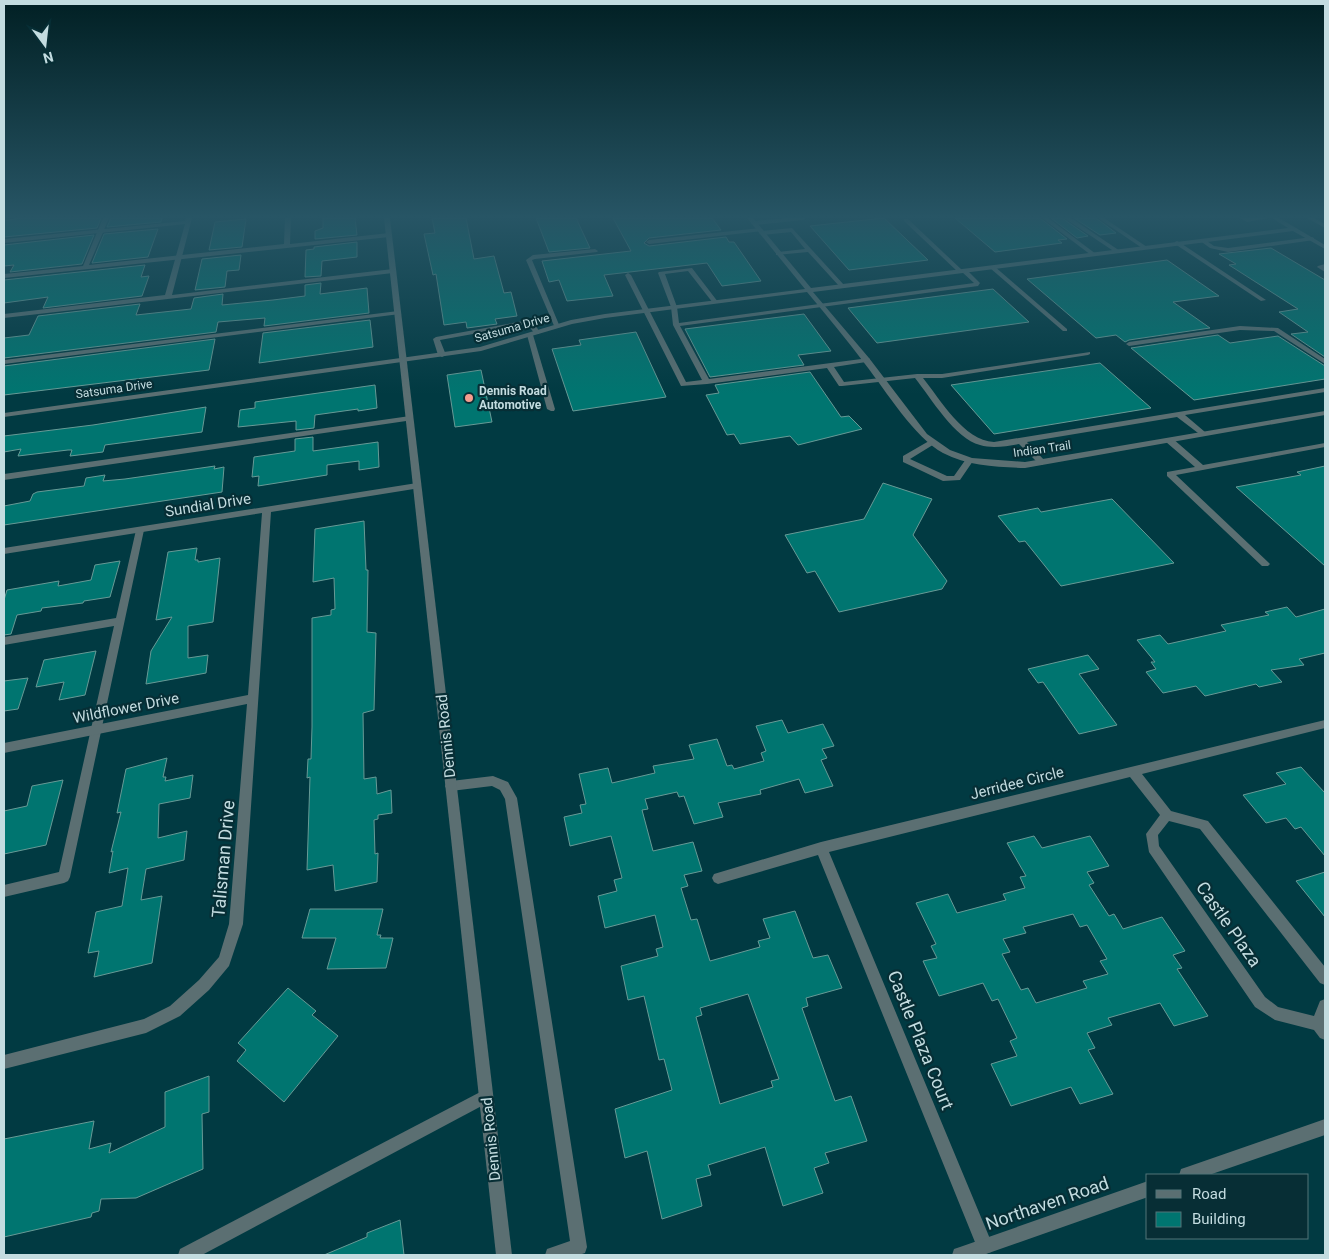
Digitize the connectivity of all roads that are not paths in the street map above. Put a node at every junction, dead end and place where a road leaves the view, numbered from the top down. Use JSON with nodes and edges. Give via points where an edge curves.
{"nodes":[{"id":1,"x":173,"y":277,"type":"edge"},
{"id":2,"x":343,"y":277,"type":"edge"},
{"id":3,"x":394,"y":277,"type":"edge"},
{"id":4,"x":536,"y":277,"type":"edge"},
{"id":5,"x":629,"y":277,"type":"edge"},
{"id":6,"x":662,"y":277,"type":"edge"},
{"id":7,"x":696,"y":277,"type":"edge"},
{"id":8,"x":796,"y":277,"type":"edge"},
{"id":9,"x":834,"y":277,"type":"edge"},
{"id":10,"x":916,"y":277,"type":"edge"},
{"id":11,"x":969,"y":277,"type":"edge"},
{"id":12,"x":1003,"y":277,"type":"edge"},
{"id":13,"x":1228,"y":277,"type":"edge"},
{"id":14,"x":842,"y":286,"type":"junction"},
{"id":15,"x":808,"y":291,"type":"junction"},
{"id":16,"x":168,"y":297,"type":"junction"},
{"id":17,"x":1263,"y":300,"type":"dead end"},
{"id":18,"x":715,"y":302,"type":"junction"},
{"id":19,"x":821,"y":306,"type":"junction"},
{"id":20,"x":674,"y":308,"type":"junction"},
{"id":21,"x":646,"y":311,"type":"junction"},
{"id":22,"x":398,"y":313,"type":"junction"},
{"id":23,"x":4,"y":316,"type":"edge"},
{"id":24,"x":676,"y":325,"type":"junction"},
{"id":25,"x":557,"y":327,"type":"junction"},
{"id":26,"x":1065,"y":330,"type":"dead end"},
{"id":27,"x":534,"y":334,"type":"junction"},
{"id":28,"x":1129,"y":344,"type":"dead end"},
{"id":29,"x":1088,"y":352,"type":"dead end"},
{"id":30,"x":442,"y":355,"type":"junction"},
{"id":31,"x":866,"y":360,"type":"junction"},
{"id":32,"x":404,"y":361,"type":"junction"},
{"id":33,"x":4,"y":362,"type":"edge"},
{"id":34,"x":1325,"y":362,"type":"edge"},
{"id":35,"x":829,"y":365,"type":"junction"},
{"id":36,"x":917,"y":376,"type":"junction"},
{"id":37,"x":881,"y":380,"type":"junction"},
{"id":38,"x":707,"y":382,"type":"junction"},
{"id":39,"x":1325,"y":390,"type":"edge"},
{"id":40,"x":551,"y":409,"type":"dead end"},
{"id":41,"x":1325,"y":413,"type":"edge"},
{"id":42,"x":1179,"y":414,"type":"junction"},
{"id":43,"x":4,"y":415,"type":"edge"},
{"id":44,"x":410,"y":418,"type":"junction"},
{"id":45,"x":1202,"y":434,"type":"junction"},
{"id":46,"x":1170,"y":440,"type":"junction"},
{"id":47,"x":1021,"y":441,"type":"junction"},
{"id":48,"x":932,"y":443,"type":"junction"},
{"id":49,"x":1325,"y":445,"type":"edge"},
{"id":50,"x":969,"y":461,"type":"junction"},
{"id":51,"x":1042,"y":462,"type":"junction"},
{"id":52,"x":1201,"y":468,"type":"junction"},
{"id":53,"x":4,"y":478,"type":"edge"},
{"id":54,"x":418,"y":486,"type":"junction"},
{"id":55,"x":267,"y":510,"type":"junction"},
{"id":56,"x":140,"y":530,"type":"junction"},
{"id":57,"x":4,"y":551,"type":"edge"},
{"id":58,"x":1265,"y":564,"type":"dead end"},
{"id":59,"x":120,"y":621,"type":"junction"},
{"id":60,"x":4,"y":641,"type":"edge"},
{"id":61,"x":254,"y":698,"type":"junction"},
{"id":62,"x":1325,"y":724,"type":"edge"},
{"id":63,"x":97,"y":729,"type":"junction"},
{"id":64,"x":4,"y":748,"type":"edge"},
{"id":65,"x":1133,"y":772,"type":"junction"},
{"id":66,"x":451,"y":786,"type":"junction"},
{"id":67,"x":1167,"y":815,"type":"junction"},
{"id":68,"x":822,"y":848,"type":"junction"},
{"id":69,"x":718,"y":878,"type":"dead end"},
{"id":70,"x":4,"y":890,"type":"edge"},
{"id":71,"x":1325,"y":978,"type":"edge"},
{"id":72,"x":1325,"y":1006,"type":"edge"},
{"id":73,"x":1322,"y":1028,"type":"edge"},
{"id":74,"x":4,"y":1062,"type":"edge"},
{"id":75,"x":486,"y":1096,"type":"junction"},
{"id":76,"x":1325,"y":1127,"type":"edge"},
{"id":77,"x":1190,"y":1174,"type":"edge"},
{"id":78,"x":1146,"y":1190,"type":"edge"},
{"id":79,"x":985,"y":1246,"type":"junction"},
{"id":80,"x":186,"y":1255,"type":"edge"},
{"id":81,"x":504,"y":1255,"type":"edge"},
{"id":82,"x":553,"y":1255,"type":"edge"},
{"id":83,"x":960,"y":1255,"type":"edge"}],
"edges":[{"from":1,"to":16,"type":"street"},
{"from":2,"to":16,"type":"street"},
{"from":3,"to":22,"type":"street","name":"Dennis Road"},
{"from":4,"to":25,"type":"street"},
{"from":5,"to":21,"type":"street"},
{"from":6,"to":20,"type":"street"},
{"from":7,"to":18,"type":"street"},
{"from":8,"to":15,"type":"street","name":"Indian Trail"},
{"from":9,"to":14,"type":"street"},
{"from":10,"to":14,"type":"street","name":"Satsuma Drive"},
{"from":11,"to":19,"type":"street","via":[[976,285]]},
{"from":12,"to":26,"type":"street"},
{"from":13,"to":17,"type":"street"},
{"from":14,"to":15,"type":"street","name":"Satsuma Drive"},
{"from":15,"to":18,"type":"street","name":"Satsuma Drive"},
{"from":15,"to":19,"type":"street","name":"Indian Trail"},
{"from":16,"to":23,"type":"street"},
{"from":18,"to":20,"type":"street","name":"Satsuma Drive"},
{"from":19,"to":24,"type":"street"},
{"from":19,"to":31,"type":"street","name":"Indian Trail"},
{"from":20,"to":21,"type":"street","name":"Satsuma Drive"},
{"from":20,"to":24,"type":"street"},
{"from":21,"to":25,"type":"street","name":"Satsuma Drive","via":[[604,316]]},
{"from":21,"to":38,"type":"street","via":[[684,384]]},
{"from":22,"to":32,"type":"street","name":"Dennis Road"},
{"from":22,"to":33,"type":"street"},
{"from":24,"to":38,"type":"street"},
{"from":25,"to":27,"type":"street","name":"Satsuma Drive"},
{"from":27,"to":30,"type":"street","name":"Satsuma Drive","via":[[481,349]]},
{"from":27,"to":30,"type":"street","via":[[529,322],[436,339]]},
{"from":27,"to":40,"type":"street"},
{"from":28,"to":34,"type":"street","via":[[1240,328],[1276,329]]},
{"from":29,"to":36,"type":"street","via":[[942,376]]},
{"from":30,"to":32,"type":"street","name":"Satsuma Drive"},
{"from":31,"to":35,"type":"street"},
{"from":31,"to":37,"type":"street","name":"Indian Trail"},
{"from":32,"to":43,"type":"street","name":"Satsuma Drive"},
{"from":32,"to":44,"type":"street","name":"Dennis Road"},
{"from":35,"to":37,"type":"street","via":[[842,384]]},
{"from":35,"to":38,"type":"street"},
{"from":36,"to":37,"type":"street"},
{"from":36,"to":47,"type":"street","via":[[967,435],[978,442]]},
{"from":37,"to":48,"type":"street","name":"Indian Trail"},
{"from":39,"to":42,"type":"street"},
{"from":41,"to":45,"type":"street","name":"Indian Trail"},
{"from":42,"to":45,"type":"street"},
{"from":42,"to":47,"type":"street"},
{"from":44,"to":53,"type":"street"},
{"from":44,"to":54,"type":"street","name":"Dennis Road"},
{"from":45,"to":46,"type":"street","name":"Indian Trail"},
{"from":46,"to":51,"type":"street","name":"Indian Trail"},
{"from":46,"to":52,"type":"street"},
{"from":47,"to":51,"type":"street"},
{"from":48,"to":50,"type":"street","name":"Indian Trail"},
{"from":48,"to":50,"type":"street","via":[[906,460],[946,479],[957,478]]},
{"from":49,"to":52,"type":"street"},
{"from":50,"to":51,"type":"street","name":"Indian Trail","via":[[1025,465]]},
{"from":52,"to":58,"type":"street","via":[[1170,474]]},
{"from":54,"to":55,"type":"street","name":"Sundial Drive"},
{"from":54,"to":66,"type":"street","name":"Dennis Road"},
{"from":55,"to":56,"type":"street","name":"Sundial Drive"},
{"from":55,"to":61,"type":"street","name":"Talisman Drive"},
{"from":56,"to":57,"type":"street","name":"Sundial Drive"},
{"from":56,"to":59,"type":"street"},
{"from":59,"to":60,"type":"street"},
{"from":59,"to":63,"type":"street"},
{"from":61,"to":63,"type":"street","name":"Wildflower Drive"},
{"from":61,"to":74,"type":"street","name":"Talisman Drive","via":[[236,924],[224,960],[204,985],[175,1011],[146,1026]]},
{"from":62,"to":65,"type":"street","name":"Jerridee Circle"},
{"from":63,"to":64,"type":"street","name":"Wildflower Drive"},
{"from":63,"to":70,"type":"street","via":[[64,877]]},
{"from":65,"to":67,"type":"street"},
{"from":65,"to":68,"type":"street","name":"Jerridee Circle"},
{"from":66,"to":75,"type":"street","name":"Dennis Road"},
{"from":66,"to":82,"type":"street","via":[[492,782],[504,786],[511,798],[579,1246]]},
{"from":67,"to":71,"type":"street","via":[[1204,825]]},
{"from":67,"to":73,"type":"street","name":"Castle Plaza","via":[[1152,834],[1153,848],[1260,1002],[1274,1013]]},
{"from":68,"to":69,"type":"street","name":"Jerridee Circle"},
{"from":68,"to":79,"type":"street","name":"Castle Plaza Court"},
{"from":72,"to":73,"type":"street","name":"Castle Plaza"},
{"from":75,"to":80,"type":"street"},
{"from":75,"to":81,"type":"street","name":"Dennis Road"},
{"from":76,"to":77,"type":"street"},
{"from":78,"to":79,"type":"street","name":"Northaven Road"},
{"from":79,"to":83,"type":"street","name":"Northaven Road"}]}
